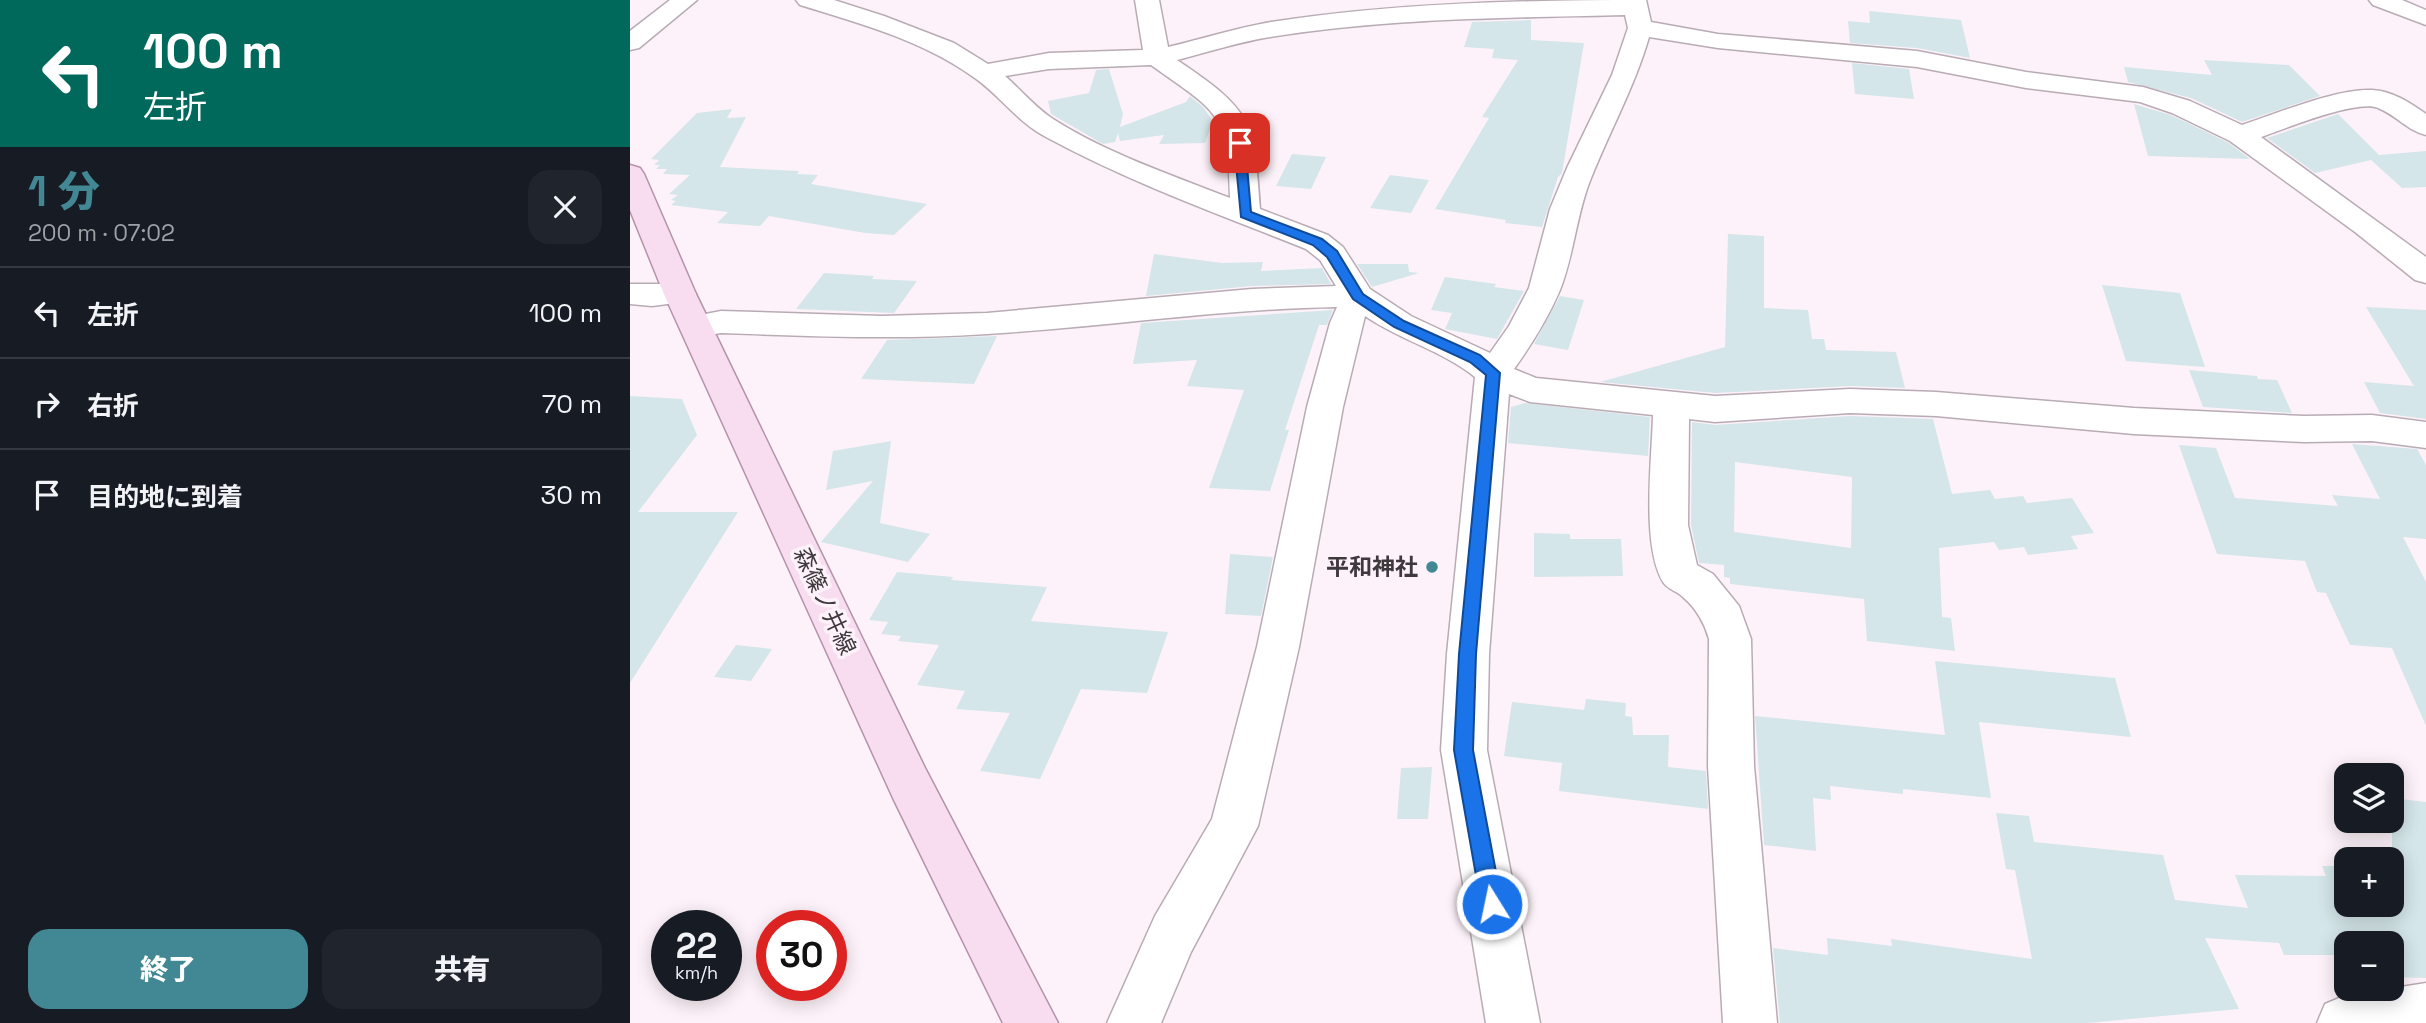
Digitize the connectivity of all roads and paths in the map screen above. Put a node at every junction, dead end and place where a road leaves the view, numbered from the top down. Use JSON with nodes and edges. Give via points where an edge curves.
{"nodes":[{"id":1,"x":685,"y":0,"type":"edge"},
{"id":2,"x":808,"y":0,"type":"edge"},
{"id":3,"x":1147,"y":0,"type":"edge"},
{"id":4,"x":2381,"y":0,"type":"edge"},
{"id":5,"x":1637,"y":12,"type":"edge"},
{"id":6,"x":2426,"y":18,"type":"edge"},
{"id":7,"x":630,"y":43,"type":"edge"},
{"id":8,"x":1157,"y":57,"type":"junction"},
{"id":9,"x":984,"y":72,"type":"junction"},
{"id":10,"x":2426,"y":127,"type":"edge"},
{"id":11,"x":2240,"y":135,"type":"junction"},
{"id":12,"x":630,"y":174,"type":"edge"},
{"id":13,"x":1245,"y":214,"type":"junction"},
{"id":14,"x":2426,"y":274,"type":"edge"},
{"id":15,"x":630,"y":294,"type":"edge"},
{"id":16,"x":1358,"y":296,"type":"junction"},
{"id":17,"x":688,"y":310,"type":"junction"},
{"id":18,"x":1493,"y":373,"type":"junction"},
{"id":19,"x":1671,"y":406,"type":"junction"},
{"id":20,"x":2426,"y":435,"type":"edge"},
{"id":21,"x":2426,"y":1010,"type":"edge"},
{"id":22,"x":1031,"y":1023,"type":"edge"},
{"id":23,"x":1134,"y":1023,"type":"edge"},
{"id":24,"x":1513,"y":1023,"type":"edge"},
{"id":25,"x":1750,"y":1023,"type":"edge"},
{"id":26,"x":2344,"y":1023,"type":"edge"}],
"edges":[{"from":1,"to":7,"type":"street"},
{"from":2,"to":9,"type":"street","via":[[919,38]]},
{"from":3,"to":8,"type":"street"},
{"from":4,"to":6,"type":"street"},
{"from":5,"to":8,"type":"street","via":[[1425,13],[1268,30]]},
{"from":5,"to":11,"type":"street","via":[[1718,41],[1917,59],[2026,80],[2143,95]]},
{"from":5,"to":18,"type":"street","via":[[1625,75],[1565,209],[1545,288],[1524,330]]},
{"from":8,"to":9,"type":"street","via":[[1049,61]]},
{"from":8,"to":13,"type":"street","via":[[1221,105],[1233,121],[1240,143]]},
{"from":9,"to":13,"type":"street","via":[[1051,130],[1190,194]]},
{"from":10,"to":11,"type":"street","via":[[2392,104],[2372,97]]},
{"from":11,"to":14,"type":"street"},
{"from":12,"to":17,"type":"main road","name":"森篠ノ井線"},
{"from":13,"to":16,"type":"street","via":[[1317,242],[1332,254]]},
{"from":15,"to":17,"type":"street","via":[[652,296]]},
{"from":16,"to":17,"type":"street","via":[[1191,304],[934,326],[721,322]]},
{"from":16,"to":18,"type":"street","via":[[1399,324],[1475,359]]},
{"from":16,"to":23,"type":"street","via":[[1346,323],[1328,395],[1278,647],[1234,826],[1172,934]]},
{"from":17,"to":22,"type":"main road","name":"森篠ノ井線","via":[[909,783]]},
{"from":18,"to":19,"type":"street","via":[[1530,390]]},
{"from":18,"to":24,"type":"street","via":[[1464,750]]},
{"from":19,"to":20,"type":"street","via":[[1714,409],[1850,401],[1936,404],[2134,421],[2372,428]]},
{"from":19,"to":25,"type":"street","via":[[1669,525],[1679,574],[1699,586],[1724,618],[1730,639],[1731,766]]},
{"from":21,"to":26,"type":"street"}]}
